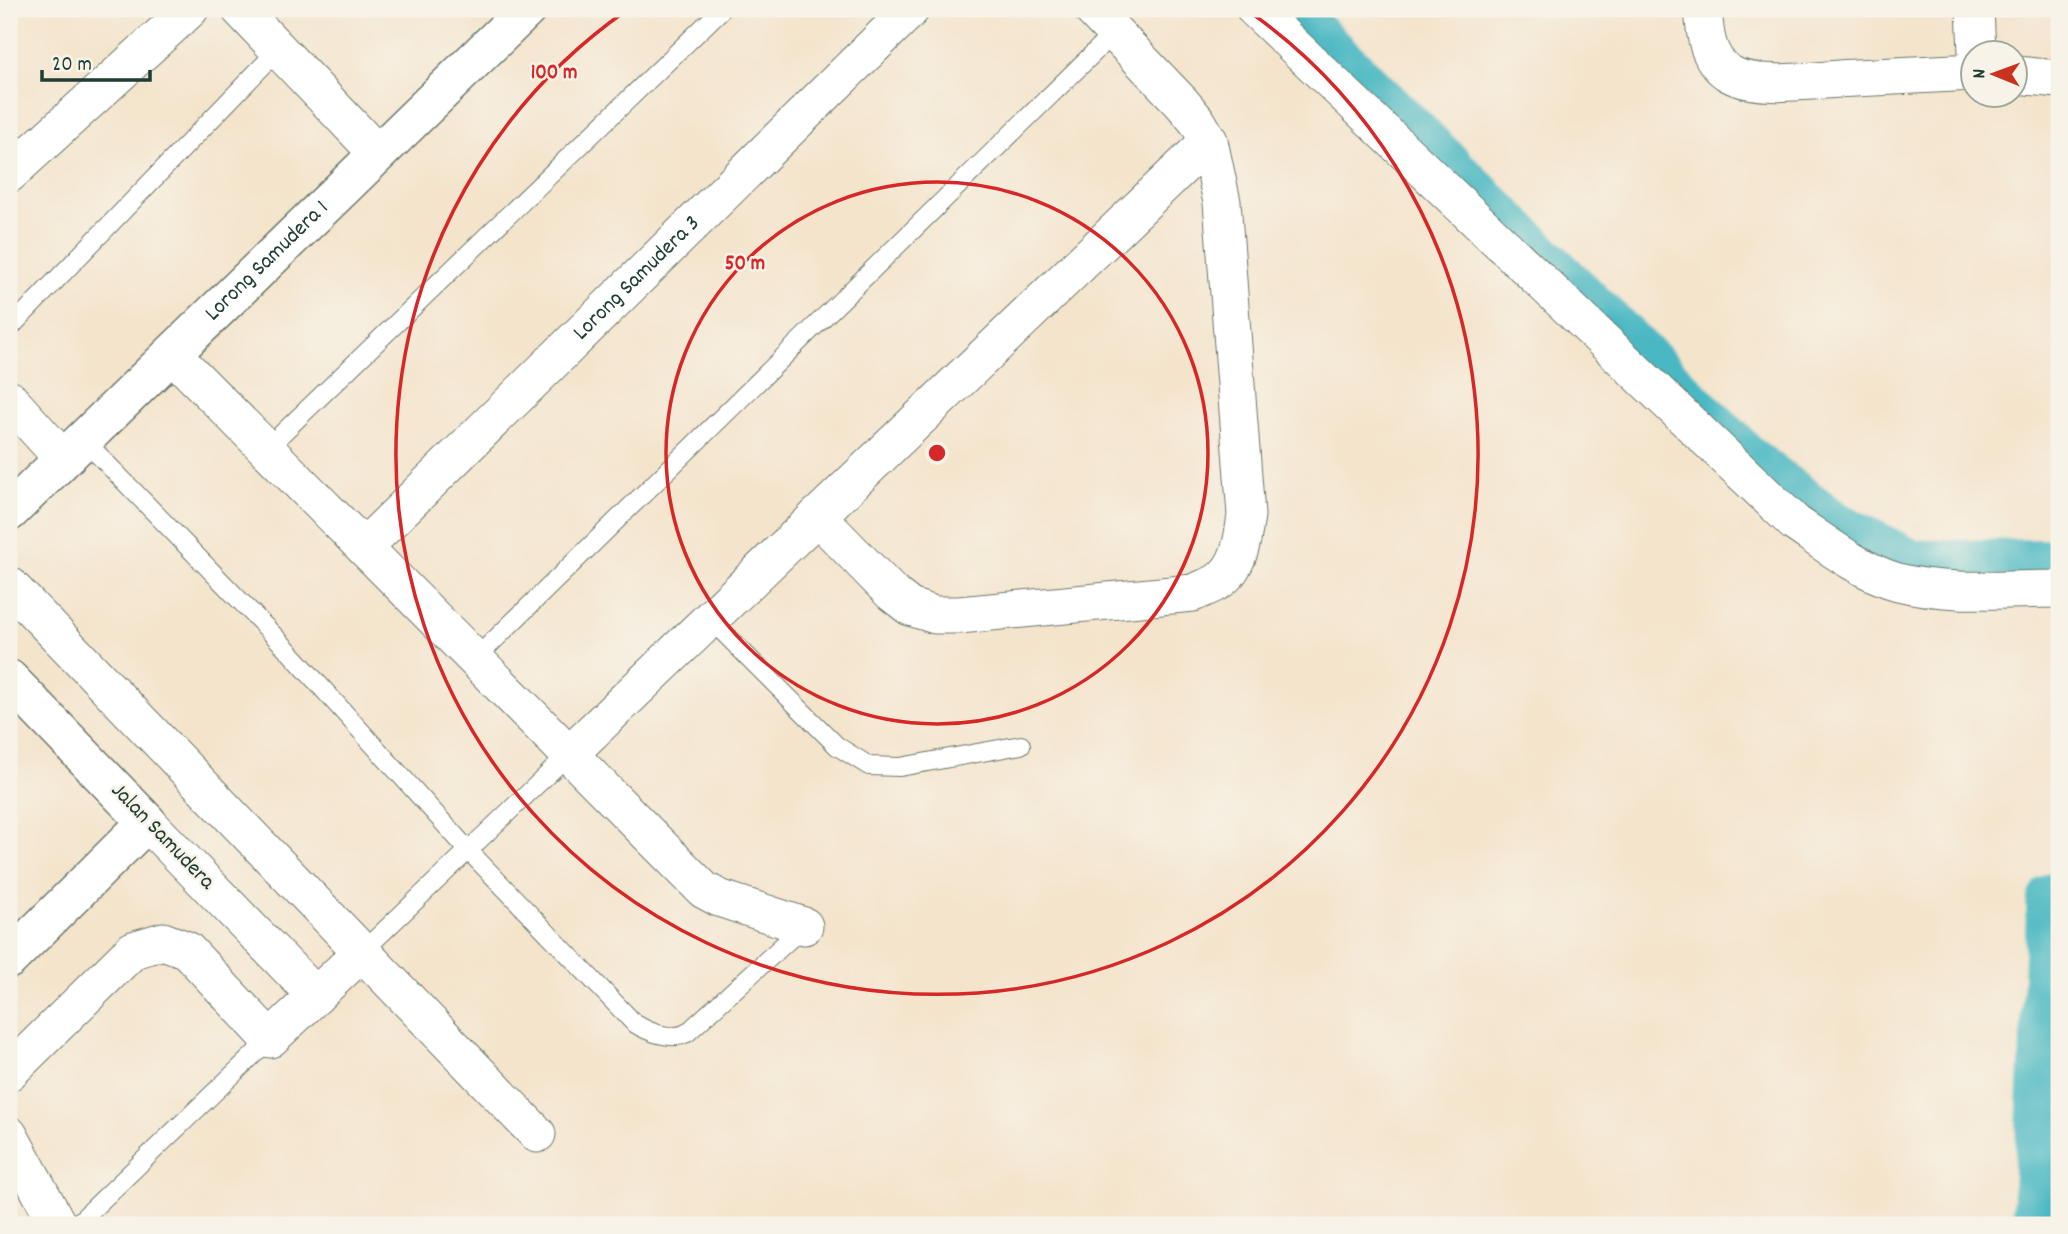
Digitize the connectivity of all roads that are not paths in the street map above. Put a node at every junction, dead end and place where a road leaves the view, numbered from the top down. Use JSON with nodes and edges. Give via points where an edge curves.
{"nodes":[{"id":1,"x":190,"y":9,"type":"edge"},
{"id":2,"x":240,"y":9,"type":"edge"},
{"id":3,"x":527,"y":9,"type":"edge"},
{"id":4,"x":722,"y":9,"type":"edge"},
{"id":5,"x":911,"y":9,"type":"edge"},
{"id":6,"x":1255,"y":9,"type":"edge"},
{"id":7,"x":1703,"y":9,"type":"edge"},
{"id":8,"x":1975,"y":9,"type":"edge"},
{"id":9,"x":1104,"y":21,"type":"edge"},
{"id":10,"x":1976,"y":38,"type":"edge"},
{"id":11,"x":278,"y":50,"type":"junction"},
{"id":12,"x":1960,"y":73,"type":"edge"},
{"id":13,"x":2030,"y":76,"type":"edge"},
{"id":14,"x":2059,"y":79,"type":"edge"},
{"id":15,"x":1209,"y":141,"type":"junction"},
{"id":16,"x":377,"y":154,"type":"junction"},
{"id":17,"x":9,"y":174,"type":"edge"},
{"id":18,"x":9,"y":329,"type":"edge"},
{"id":19,"x":172,"y":354,"type":"junction"},
{"id":20,"x":9,"y":399,"type":"edge"},
{"id":21,"x":73,"y":449,"type":"junction"},
{"id":22,"x":266,"y":449,"type":"junction"},
{"id":23,"x":9,"y":512,"type":"edge"},
{"id":24,"x":817,"y":516,"type":"junction"},
{"id":25,"x":364,"y":547,"type":"junction"},
{"id":26,"x":9,"y":585,"type":"edge"},
{"id":27,"x":2059,"y":589,"type":"edge"},
{"id":28,"x":710,"y":619,"type":"junction"},
{"id":29,"x":475,"y":659,"type":"junction"},
{"id":30,"x":9,"y":679,"type":"edge"},
{"id":31,"x":1021,"y":745,"type":"dead end"},
{"id":32,"x":569,"y":754,"type":"junction"},
{"id":33,"x":147,"y":822,"type":"junction"},
{"id":34,"x":468,"y":850,"type":"junction"},
{"id":35,"x":804,"y":926,"type":"joint"},
{"id":36,"x":362,"y":952,"type":"junction"},
{"id":37,"x":9,"y":959,"type":"edge"},
{"id":38,"x":316,"y":996,"type":"junction"},
{"id":39,"x":270,"y":1039,"type":"junction"},
{"id":40,"x":9,"y":1072,"type":"edge"},
{"id":41,"x":537,"y":1134,"type":"dead end"},
{"id":42,"x":9,"y":1135,"type":"edge"},
{"id":43,"x":58,"y":1225,"type":"edge"},
{"id":44,"x":76,"y":1225,"type":"edge"}],
"edges":[{"from":1,"to":17,"type":"street"},
{"from":2,"to":11,"type":"street"},
{"from":3,"to":16,"type":"street","name":"Lorong Samudera 1"},
{"from":4,"to":22,"type":"lane"},
{"from":5,"to":25,"type":"street","name":"Lorong Samudera 3"},
{"from":6,"to":27,"type":"street","via":[[1795,523],[1849,560],[1897,581],[1943,588]]},
{"from":7,"to":12,"type":"street","via":[[1705,40],[1713,57],[1724,70],[1743,79],[1773,82]]},
{"from":8,"to":10,"type":"street"},
{"from":9,"to":15,"type":"street","via":[[1190,112]]},
{"from":9,"to":29,"type":"lane"},
{"from":11,"to":16,"type":"street"},
{"from":11,"to":18,"type":"lane"},
{"from":13,"to":14,"type":"street"},
{"from":15,"to":24,"type":"street"},
{"from":15,"to":24,"type":"street","via":[[1222,202],[1246,515],[1242,545],[1220,581],[1193,593],[935,615],[910,607],[891,593]]},
{"from":16,"to":19,"type":"street","name":"Lorong Samudera 1"},
{"from":19,"to":21,"type":"street","name":"Lorong Samudera 1"},
{"from":19,"to":22,"type":"street"},
{"from":20,"to":21,"type":"street"},
{"from":21,"to":23,"type":"street","name":"Lorong Samudera 1"},
{"from":21,"to":34,"type":"lane","via":[[287,649]]},
{"from":22,"to":25,"type":"street"},
{"from":24,"to":28,"type":"street"},
{"from":25,"to":29,"type":"street"},
{"from":26,"to":36,"type":"street"},
{"from":28,"to":31,"type":"lane","via":[[837,746],[869,766],[900,767]]},
{"from":28,"to":32,"type":"street"},
{"from":29,"to":32,"type":"street"},
{"from":30,"to":33,"type":"street","name":"Jalan Samudera"},
{"from":32,"to":34,"type":"lane"},
{"from":32,"to":35,"type":"street","via":[[704,890]]},
{"from":33,"to":37,"type":"street"},
{"from":33,"to":38,"type":"street","name":"Jalan Samudera"},
{"from":34,"to":35,"type":"lane","via":[[634,1023],[671,1037],[687,1033]]},
{"from":34,"to":36,"type":"lane"},
{"from":36,"to":38,"type":"street"},
{"from":36,"to":41,"type":"street"},
{"from":38,"to":39,"type":"street"},
{"from":39,"to":40,"type":"street","via":[[187,950],[163,941],[133,950]]},
{"from":39,"to":44,"type":"lane"},
{"from":42,"to":43,"type":"street"}]}
